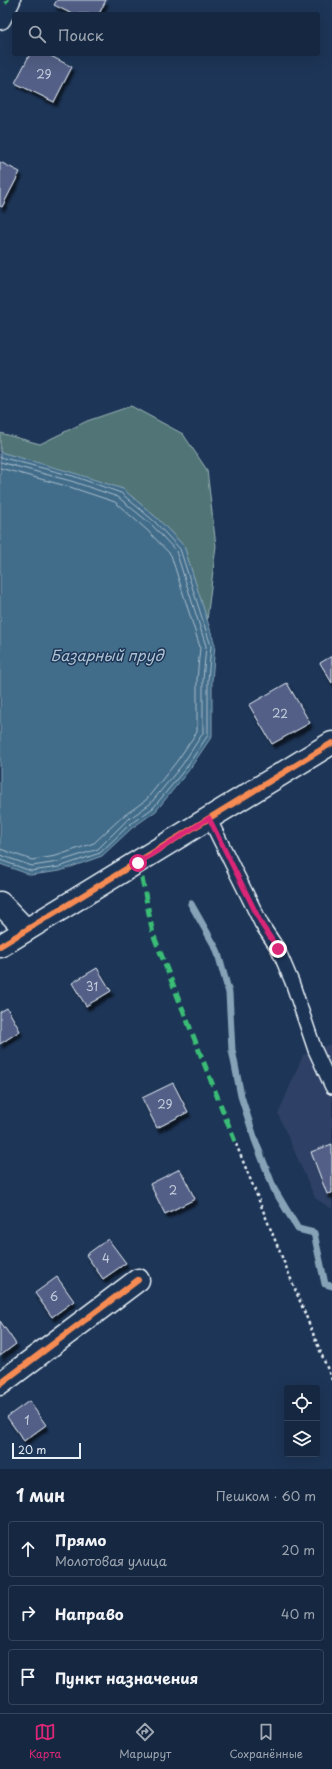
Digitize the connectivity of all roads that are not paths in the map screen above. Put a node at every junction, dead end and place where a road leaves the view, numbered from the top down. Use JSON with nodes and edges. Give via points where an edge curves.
{"nodes":[{"id":1,"x":9,"y":0,"type":"edge"},
{"id":2,"x":0,"y":18,"type":"edge"},
{"id":3,"x":332,"y":743,"type":"edge"},
{"id":4,"x":209,"y":818,"type":"junction"},
{"id":5,"x":0,"y":903,"type":"edge"},
{"id":6,"x":26,"y":930,"type":"junction"},
{"id":7,"x":0,"y":946,"type":"edge"},
{"id":8,"x":332,"y":1087,"type":"edge"},
{"id":9,"x":138,"y":1280,"type":"dead end"},
{"id":10,"x":0,"y":1384,"type":"edge"}],
"edges":[{"from":1,"to":2,"type":"street"},
{"from":3,"to":4,"type":"street"},
{"from":4,"to":6,"type":"street"},
{"from":4,"to":8,"type":"lane","via":[[262,925],[278,949],[315,1050]]},
{"from":5,"to":6,"type":"street"},
{"from":6,"to":7,"type":"street"},
{"from":9,"to":10,"type":"street"}]}
